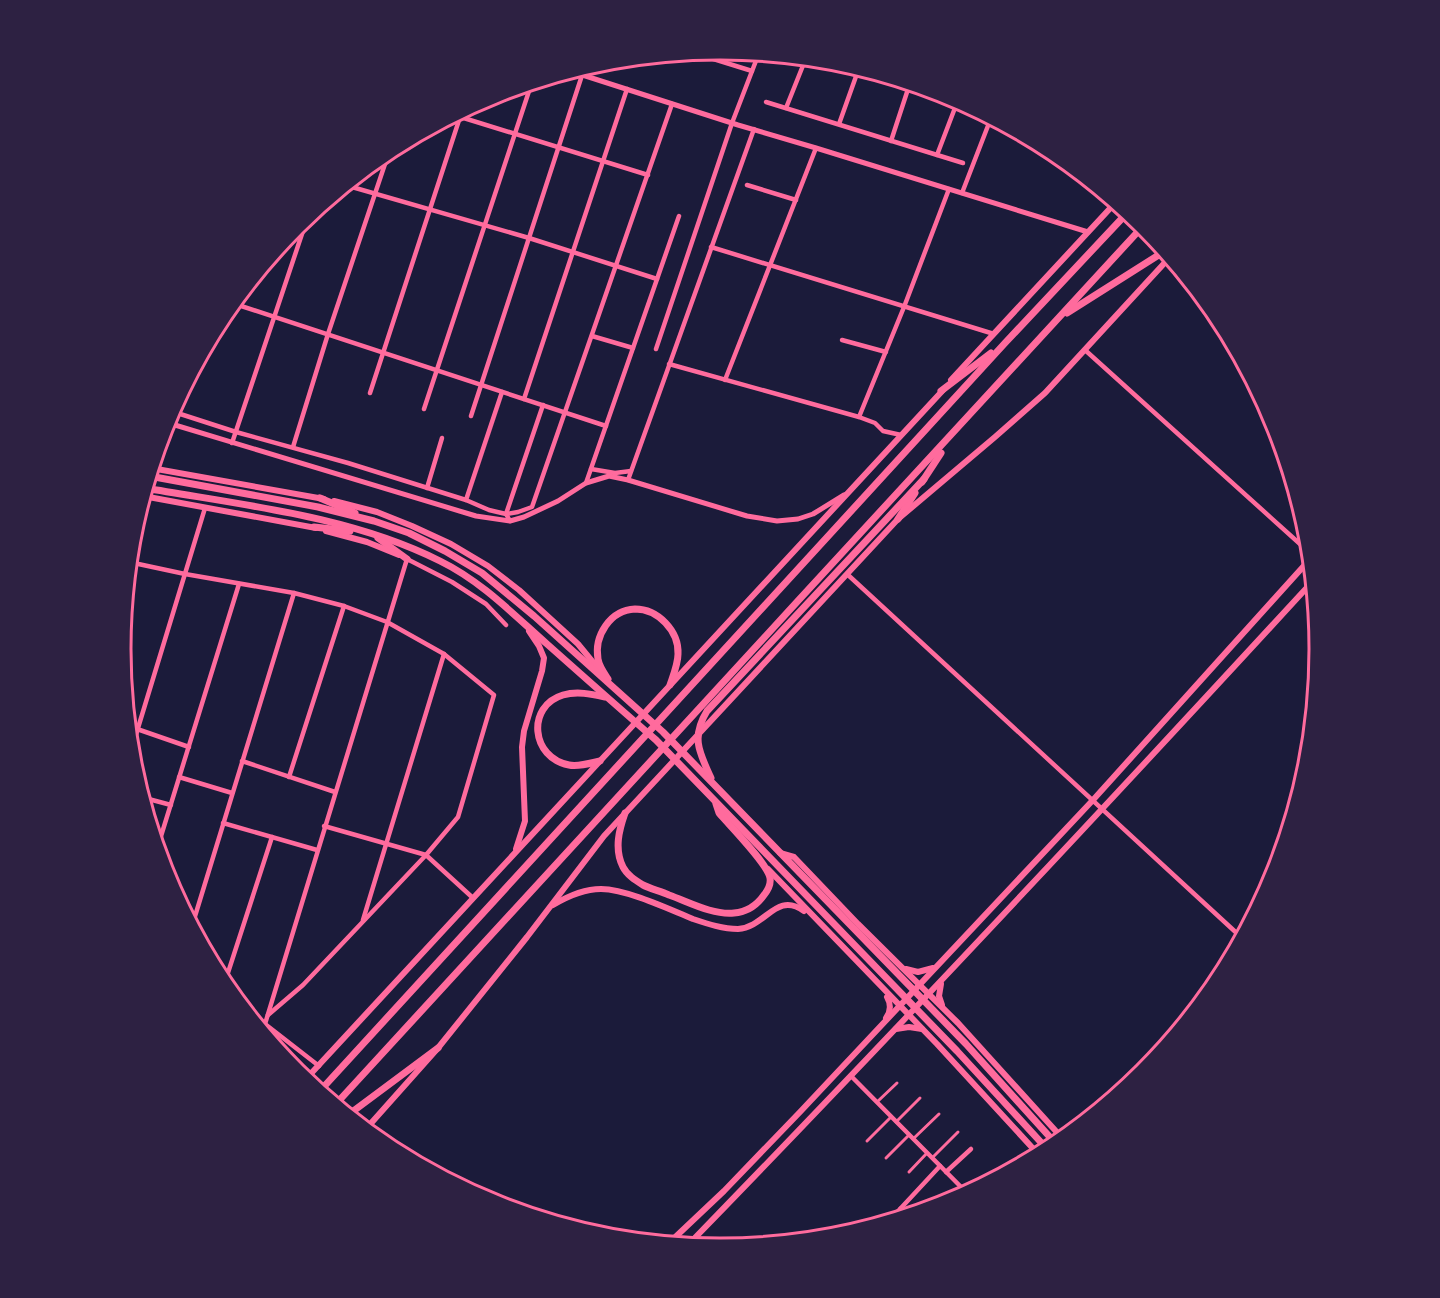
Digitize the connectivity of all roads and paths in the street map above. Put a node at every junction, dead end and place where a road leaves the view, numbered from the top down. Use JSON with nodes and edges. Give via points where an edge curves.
{"nodes":[{"id":1,"x":717,"y":60,"type":"edge"},
{"id":2,"x":756,"y":61,"type":"edge"},
{"id":3,"x":803,"y":66,"type":"edge"},
{"id":4,"x":752,"y":71,"type":"junction"},
{"id":5,"x":585,"y":76,"type":"edge"},
{"id":6,"x":856,"y":76,"type":"edge"},
{"id":7,"x":581,"y":77,"type":"edge"},
{"id":8,"x":627,"y":89,"type":"junction"},
{"id":9,"x":908,"y":91,"type":"edge"},
{"id":10,"x":529,"y":92,"type":"edge"},
{"id":11,"x":766,"y":102,"type":"dead end"},
{"id":12,"x":672,"y":104,"type":"junction"},
{"id":13,"x":786,"y":108,"type":"junction"},
{"id":14,"x":954,"y":109,"type":"edge"},
{"id":15,"x":468,"y":117,"type":"edge"},
{"id":16,"x":455,"y":123,"type":"edge"},
{"id":17,"x":735,"y":124,"type":"junction"},
{"id":18,"x":838,"y":124,"type":"junction"},
{"id":19,"x":989,"y":125,"type":"edge"},
{"id":20,"x":752,"y":129,"type":"junction"},
{"id":21,"x":516,"y":133,"type":"junction"},
{"id":22,"x":891,"y":141,"type":"junction"},
{"id":23,"x":559,"y":147,"type":"junction"},
{"id":24,"x":816,"y":148,"type":"junction"},
{"id":25,"x":937,"y":155,"type":"junction"},
{"id":26,"x":603,"y":161,"type":"junction"},
{"id":27,"x":963,"y":163,"type":"dead end"},
{"id":28,"x":385,"y":165,"type":"edge"},
{"id":29,"x":648,"y":175,"type":"junction"},
{"id":30,"x":747,"y":185,"type":"dead end"},
{"id":31,"x":354,"y":188,"type":"edge"},
{"id":32,"x":949,"y":189,"type":"junction"},
{"id":33,"x":962,"y":193,"type":"junction"},
{"id":34,"x":375,"y":194,"type":"junction"},
{"id":35,"x":796,"y":200,"type":"junction"},
{"id":36,"x":1110,"y":208,"type":"edge"},
{"id":37,"x":430,"y":209,"type":"junction"},
{"id":38,"x":679,"y":216,"type":"dead end"},
{"id":39,"x":1121,"y":219,"type":"edge"},
{"id":40,"x":486,"y":225,"type":"junction"},
{"id":41,"x":1088,"y":232,"type":"junction"},
{"id":42,"x":1136,"y":233,"type":"edge"},
{"id":43,"x":301,"y":236,"type":"edge"},
{"id":44,"x":529,"y":238,"type":"junction"},
{"id":45,"x":711,"y":247,"type":"junction"},
{"id":46,"x":573,"y":252,"type":"junction"},
{"id":47,"x":1158,"y":256,"type":"edge"},
{"id":48,"x":1165,"y":263,"type":"edge"},
{"id":49,"x":770,"y":265,"type":"junction"},
{"id":50,"x":616,"y":266,"type":"junction"},
{"id":51,"x":657,"y":279,"type":"junction"},
{"id":52,"x":241,"y":306,"type":"edge"},
{"id":53,"x":904,"y":307,"type":"junction"},
{"id":54,"x":274,"y":317,"type":"junction"},
{"id":55,"x":1058,"y":320,"type":"junction"},
{"id":56,"x":328,"y":334,"type":"junction"},
{"id":57,"x":994,"y":334,"type":"junction"},
{"id":58,"x":592,"y":336,"type":"junction"},
{"id":59,"x":842,"y":340,"type":"dead end"},
{"id":60,"x":1005,"y":342,"type":"junction"},
{"id":61,"x":633,"y":348,"type":"junction"},
{"id":62,"x":656,"y":349,"type":"dead end"},
{"id":63,"x":1085,"y":350,"type":"junction"},
{"id":64,"x":886,"y":352,"type":"junction"},
{"id":65,"x":383,"y":353,"type":"junction"},
{"id":66,"x":669,"y":364,"type":"junction"},
{"id":67,"x":437,"y":370,"type":"junction"},
{"id":68,"x":725,"y":380,"type":"junction"},
{"id":69,"x":481,"y":385,"type":"junction"},
{"id":70,"x":941,"y":391,"type":"junction"},
{"id":71,"x":502,"y":392,"type":"junction"},
{"id":72,"x":370,"y":393,"type":"dead end"},
{"id":73,"x":524,"y":399,"type":"junction"},
{"id":74,"x":543,"y":405,"type":"junction"},
{"id":75,"x":424,"y":409,"type":"dead end"},
{"id":76,"x":566,"y":413,"type":"junction"},
{"id":77,"x":180,"y":414,"type":"edge"},
{"id":78,"x":471,"y":417,"type":"dead end"},
{"id":79,"x":859,"y":417,"type":"junction"},
{"id":80,"x":175,"y":425,"type":"edge"},
{"id":81,"x":606,"y":426,"type":"junction"},
{"id":82,"x":236,"y":432,"type":"junction"},
{"id":83,"x":901,"y":435,"type":"junction"},
{"id":84,"x":951,"y":437,"type":"junction"},
{"id":85,"x":442,"y":438,"type":"dead end"},
{"id":86,"x":232,"y":443,"type":"junction"},
{"id":87,"x":293,"y":447,"type":"junction"},
{"id":88,"x":348,"y":463,"type":"junction"},
{"id":89,"x":159,"y":469,"type":"edge"},
{"id":90,"x":591,"y":469,"type":"junction"},
{"id":91,"x":631,"y":471,"type":"junction"},
{"id":92,"x":344,"y":476,"type":"junction"},
{"id":93,"x":157,"y":478,"type":"edge"},
{"id":94,"x":395,"y":478,"type":"junction"},
{"id":95,"x":628,"y":480,"type":"junction"},
{"id":96,"x":924,"y":480,"type":"junction"},
{"id":97,"x":586,"y":483,"type":"junction"},
{"id":98,"x":427,"y":488,"type":"junction"},
{"id":99,"x":153,"y":489,"type":"edge"},
{"id":100,"x":392,"y":490,"type":"junction"},
{"id":101,"x":848,"y":492,"type":"junction"},
{"id":102,"x":151,"y":498,"type":"edge"},
{"id":103,"x":320,"y":498,"type":"junction"},
{"id":104,"x":466,"y":500,"type":"junction"},
{"id":105,"x":205,"y":508,"type":"junction"},
{"id":106,"x":506,"y":514,"type":"junction"},
{"id":107,"x":898,"y":519,"type":"junction"},
{"id":108,"x":510,"y":520,"type":"junction"},
{"id":109,"x":374,"y":521,"type":"junction"},
{"id":110,"x":314,"y":527,"type":"junction"},
{"id":111,"x":370,"y":533,"type":"junction"},
{"id":112,"x":1300,"y":545,"type":"edge"},
{"id":113,"x":407,"y":559,"type":"junction"},
{"id":114,"x":137,"y":564,"type":"edge"},
{"id":115,"x":1303,"y":567,"type":"edge"},
{"id":116,"x":184,"y":574,"type":"junction"},
{"id":117,"x":848,"y":574,"type":"junction"},
{"id":118,"x":239,"y":584,"type":"junction"},
{"id":119,"x":1306,"y":589,"type":"edge"},
{"id":120,"x":294,"y":593,"type":"junction"},
{"id":121,"x":344,"y":606,"type":"junction"},
{"id":122,"x":387,"y":622,"type":"junction"},
{"id":123,"x":506,"y":625,"type":"dead end"},
{"id":124,"x":526,"y":625,"type":"junction"},
{"id":125,"x":444,"y":654,"type":"junction"},
{"id":126,"x":670,"y":685,"type":"junction"},
{"id":127,"x":614,"y":689,"type":"junction"},
{"id":128,"x":606,"y":697,"type":"junction"},
{"id":129,"x":137,"y":729,"type":"joint"},
{"id":130,"x":189,"y":747,"type":"junction"},
{"id":131,"x":600,"y":760,"type":"junction"},
{"id":132,"x":242,"y":761,"type":"junction"},
{"id":133,"x":179,"y":777,"type":"junction"},
{"id":134,"x":289,"y":777,"type":"junction"},
{"id":135,"x":713,"y":783,"type":"junction"},
{"id":136,"x":335,"y":792,"type":"junction"},
{"id":137,"x":232,"y":793,"type":"junction"},
{"id":138,"x":150,"y":799,"type":"edge"},
{"id":139,"x":1094,"y":801,"type":"junction"},
{"id":140,"x":715,"y":802,"type":"junction"},
{"id":141,"x":171,"y":805,"type":"junction"},
{"id":142,"x":1103,"y":809,"type":"junction"},
{"id":143,"x":626,"y":813,"type":"junction"},
{"id":144,"x":223,"y":823,"type":"junction"},
{"id":145,"x":324,"y":826,"type":"junction"},
{"id":146,"x":161,"y":836,"type":"edge"},
{"id":147,"x":272,"y":837,"type":"junction"},
{"id":148,"x":385,"y":843,"type":"junction"},
{"id":149,"x":317,"y":850,"type":"junction"},
{"id":150,"x":780,"y":853,"type":"junction"},
{"id":151,"x":515,"y":854,"type":"junction"},
{"id":152,"x":426,"y":855,"type":"junction"},
{"id":153,"x":765,"y":866,"type":"junction"},
{"id":154,"x":473,"y":898,"type":"junction"},
{"id":155,"x":550,"y":907,"type":"junction"},
{"id":156,"x":195,"y":916,"type":"edge"},
{"id":157,"x":817,"y":921,"type":"junction"},
{"id":158,"x":362,"y":922,"type":"junction"},
{"id":159,"x":1236,"y":933,"type":"edge"},
{"id":160,"x":941,"y":963,"type":"junction"},
{"id":161,"x":899,"y":965,"type":"junction"},
{"id":162,"x":228,"y":973,"type":"edge"},
{"id":163,"x":945,"y":978,"type":"junction"},
{"id":164,"x":920,"y":985,"type":"junction"},
{"id":165,"x":880,"y":986,"type":"junction"},
{"id":166,"x":929,"y":994,"type":"junction"},
{"id":167,"x":900,"y":1006,"type":"junction"},
{"id":168,"x":944,"y":1009,"type":"junction"},
{"id":169,"x":268,"y":1015,"type":"junction"},
{"id":170,"x":909,"y":1016,"type":"junction"},
{"id":171,"x":265,"y":1023,"type":"edge"},
{"id":172,"x":958,"y":1023,"type":"junction"},
{"id":173,"x":882,"y":1025,"type":"junction"},
{"id":174,"x":268,"y":1027,"type":"edge"},
{"id":175,"x":896,"y":1030,"type":"junction"},
{"id":176,"x":923,"y":1030,"type":"junction"},
{"id":177,"x":938,"y":1044,"type":"junction"},
{"id":178,"x":438,"y":1048,"type":"junction"},
{"id":179,"x":319,"y":1065,"type":"junction"},
{"id":180,"x":312,"y":1073,"type":"edge"},
{"id":181,"x":852,"y":1077,"type":"junction"},
{"id":182,"x":897,"y":1083,"type":"dead end"},
{"id":183,"x":325,"y":1085,"type":"edge"},
{"id":184,"x":920,"y":1098,"type":"dead end"},
{"id":185,"x":340,"y":1099,"type":"edge"},
{"id":186,"x":877,"y":1102,"type":"junction"},
{"id":187,"x":354,"y":1110,"type":"edge"},
{"id":188,"x":939,"y":1114,"type":"dead end"},
{"id":189,"x":891,"y":1117,"type":"junction"},
{"id":190,"x":896,"y":1122,"type":"junction"},
{"id":191,"x":371,"y":1123,"type":"edge"},
{"id":192,"x":958,"y":1132,"type":"dead end"},
{"id":193,"x":1057,"y":1132,"type":"edge"},
{"id":194,"x":911,"y":1137,"type":"junction"},
{"id":195,"x":1050,"y":1137,"type":"edge"},
{"id":196,"x":867,"y":1141,"type":"dead end"},
{"id":197,"x":1041,"y":1143,"type":"edge"},
{"id":198,"x":1032,"y":1148,"type":"edge"},
{"id":199,"x":971,"y":1149,"type":"dead end"},
{"id":200,"x":927,"y":1153,"type":"junction"},
{"id":201,"x":886,"y":1158,"type":"dead end"},
{"id":202,"x":932,"y":1158,"type":"junction"},
{"id":203,"x":940,"y":1166,"type":"junction"},
{"id":204,"x":909,"y":1172,"type":"dead end"},
{"id":205,"x":946,"y":1172,"type":"junction"},
{"id":206,"x":961,"y":1186,"type":"edge"},
{"id":207,"x":724,"y":1191,"type":"junction"},
{"id":208,"x":733,"y":1200,"type":"junction"},
{"id":209,"x":900,"y":1208,"type":"joint"},
{"id":210,"x":898,"y":1210,"type":"edge"},
{"id":211,"x":677,"y":1237,"type":"edge"},
{"id":212,"x":696,"y":1237,"type":"edge"}],
"edges":[{"from":1,"to":4,"type":"street"},
{"from":2,"to":4,"type":"street"},
{"from":3,"to":13,"type":"street"},
{"from":4,"to":17,"type":"street"},
{"from":5,"to":8,"type":"street"},
{"from":6,"to":18,"type":"street"},
{"from":7,"to":23,"type":"street"},
{"from":8,"to":12,"type":"street"},
{"from":8,"to":26,"type":"street"},
{"from":9,"to":22,"type":"street"},
{"from":10,"to":21,"type":"street"},
{"from":11,"to":13,"type":"street"},
{"from":12,"to":17,"type":"street"},
{"from":12,"to":29,"type":"street"},
{"from":13,"to":18,"type":"street"},
{"from":14,"to":25,"type":"street"},
{"from":15,"to":21,"type":"street"},
{"from":16,"to":37,"type":"street"},
{"from":17,"to":20,"type":"street"},
{"from":17,"to":62,"type":"street"},
{"from":18,"to":22,"type":"street"},
{"from":19,"to":33,"type":"street"},
{"from":20,"to":24,"type":"street"},
{"from":20,"to":45,"type":"street"},
{"from":21,"to":23,"type":"street"},
{"from":21,"to":40,"type":"street"},
{"from":22,"to":25,"type":"street"},
{"from":23,"to":26,"type":"street"},
{"from":23,"to":44,"type":"street"},
{"from":24,"to":32,"type":"street"},
{"from":24,"to":35,"type":"street"},
{"from":25,"to":27,"type":"street"},
{"from":26,"to":29,"type":"street"},
{"from":26,"to":46,"type":"street"},
{"from":28,"to":34,"type":"street"},
{"from":29,"to":50,"type":"street"},
{"from":30,"to":35,"type":"street"},
{"from":31,"to":34,"type":"street"},
{"from":32,"to":33,"type":"street"},
{"from":32,"to":53,"type":"street"},
{"from":33,"to":41,"type":"street"},
{"from":34,"to":37,"type":"street"},
{"from":34,"to":56,"type":"street"},
{"from":35,"to":49,"type":"street"},
{"from":36,"to":41,"type":"main road"},
{"from":37,"to":40,"type":"street"},
{"from":37,"to":65,"type":"street"},
{"from":38,"to":51,"type":"street"},
{"from":39,"to":60,"type":"highway"},
{"from":40,"to":44,"type":"street"},
{"from":40,"to":67,"type":"street"},
{"from":41,"to":57,"type":"main road"},
{"from":42,"to":55,"type":"highway"},
{"from":43,"to":54,"type":"street"},
{"from":44,"to":46,"type":"street"},
{"from":44,"to":69,"type":"street"},
{"from":45,"to":49,"type":"street"},
{"from":45,"to":66,"type":"street"},
{"from":46,"to":50,"type":"street"},
{"from":46,"to":73,"type":"street"},
{"from":47,"to":55,"type":"highway"},
{"from":48,"to":63,"type":"main road"},
{"from":49,"to":53,"type":"street"},
{"from":49,"to":68,"type":"street"},
{"from":50,"to":51,"type":"street"},
{"from":50,"to":58,"type":"street"},
{"from":51,"to":61,"type":"street"},
{"from":52,"to":54,"type":"street"},
{"from":53,"to":57,"type":"street"},
{"from":53,"to":64,"type":"street"},
{"from":54,"to":56,"type":"street"},
{"from":54,"to":82,"type":"street"},
{"from":55,"to":84,"type":"highway"},
{"from":56,"to":65,"type":"street"},
{"from":56,"to":87,"type":"street"},
{"from":57,"to":70,"type":"main road"},
{"from":58,"to":61,"type":"street"},
{"from":58,"to":76,"type":"street"},
{"from":59,"to":64,"type":"street"},
{"from":60,"to":70,"type":"highway"},
{"from":60,"to":183,"type":"highway"},
{"from":61,"to":81,"type":"street"},
{"from":63,"to":107,"type":"main road","via":[[1045,393]]},
{"from":63,"to":112,"type":"street"},
{"from":64,"to":79,"type":"street"},
{"from":65,"to":67,"type":"street"},
{"from":65,"to":72,"type":"street"},
{"from":66,"to":68,"type":"street"},
{"from":66,"to":91,"type":"street"},
{"from":67,"to":69,"type":"street"},
{"from":67,"to":75,"type":"street"},
{"from":68,"to":79,"type":"street"},
{"from":69,"to":71,"type":"street"},
{"from":69,"to":78,"type":"street"},
{"from":70,"to":83,"type":"main road"},
{"from":71,"to":73,"type":"street"},
{"from":71,"to":104,"type":"street"},
{"from":73,"to":74,"type":"street"},
{"from":74,"to":76,"type":"street"},
{"from":74,"to":106,"type":"street"},
{"from":76,"to":81,"type":"street"},
{"from":76,"to":106,"type":"street","via":[[532,507]]},
{"from":77,"to":82,"type":"street"},
{"from":79,"to":83,"type":"street","via":[[883,431]]},
{"from":80,"to":86,"type":"street"},
{"from":81,"to":90,"type":"street"},
{"from":82,"to":86,"type":"street"},
{"from":82,"to":87,"type":"street"},
{"from":83,"to":101,"type":"main road"},
{"from":84,"to":96,"type":"highway"},
{"from":84,"to":185,"type":"highway"},
{"from":85,"to":98,"type":"street"},
{"from":86,"to":92,"type":"street"},
{"from":87,"to":88,"type":"street"},
{"from":88,"to":92,"type":"street"},
{"from":88,"to":94,"type":"street"},
{"from":89,"to":103,"type":"main road"},
{"from":90,"to":91,"type":"street"},
{"from":90,"to":97,"type":"street"},
{"from":91,"to":95,"type":"street"},
{"from":92,"to":100,"type":"street"},
{"from":93,"to":109,"type":"highway"},
{"from":94,"to":98,"type":"street"},
{"from":94,"to":100,"type":"street"},
{"from":95,"to":97,"type":"street","via":[[609,476]]},
{"from":95,"to":101,"type":"street","via":[[747,516],[777,521],[813,514]]},
{"from":96,"to":107,"type":"highway"},
{"from":96,"to":135,"type":"highway","via":[[707,711],[697,735]]},
{"from":97,"to":108,"type":"street","via":[[550,505]]},
{"from":98,"to":104,"type":"street"},
{"from":99,"to":111,"type":"highway","via":[[317,518]]},
{"from":100,"to":108,"type":"street","via":[[476,516]]},
{"from":101,"to":126,"type":"main road"},
{"from":102,"to":105,"type":"main road"},
{"from":103,"to":109,"type":"highway"},
{"from":103,"to":127,"type":"main road","via":[[377,512],[451,544],[488,566],[578,644]]},
{"from":104,"to":106,"type":"street"},
{"from":105,"to":110,"type":"main road"},
{"from":105,"to":116,"type":"street"},
{"from":106,"to":108,"type":"street"},
{"from":107,"to":117,"type":"main road"},
{"from":109,"to":127,"type":"highway","via":[[409,533],[482,573]]},
{"from":110,"to":111,"type":"highway"},
{"from":110,"to":113,"type":"main road","via":[[367,542]]},
{"from":111,"to":113,"type":"highway"},
{"from":111,"to":124,"type":"highway","via":[[440,561],[476,582]]},
{"from":113,"to":122,"type":"street"},
{"from":113,"to":123,"type":"street","via":[[486,604]]},
{"from":114,"to":116,"type":"street"},
{"from":115,"to":139,"type":"main road"},
{"from":116,"to":118,"type":"street"},
{"from":116,"to":129,"type":"street"},
{"from":117,"to":139,"type":"street"},
{"from":117,"to":143,"type":"main road"},
{"from":118,"to":120,"type":"street"},
{"from":118,"to":130,"type":"street"},
{"from":119,"to":142,"type":"main road"},
{"from":120,"to":121,"type":"street"},
{"from":120,"to":132,"type":"street"},
{"from":121,"to":122,"type":"street"},
{"from":121,"to":134,"type":"street"},
{"from":122,"to":125,"type":"street"},
{"from":122,"to":136,"type":"street"},
{"from":124,"to":128,"type":"highway"},
{"from":124,"to":151,"type":"main road","via":[[543,658],[524,731],[525,821]]},
{"from":125,"to":148,"type":"street"},
{"from":125,"to":152,"type":"street","via":[[494,695],[458,817]]},
{"from":126,"to":127,"type":"highway","via":[[678,654],[675,637],[669,625],[656,615],[635,609],[614,617],[599,639],[598,660]]},
{"from":126,"to":131,"type":"main road"},
{"from":127,"to":135,"type":"highway"},
{"from":128,"to":131,"type":"highway","via":[[574,693],[561,696],[544,709],[538,721],[541,746],[549,755],[569,766]]},
{"from":128,"to":140,"type":"highway","via":[[656,740]]},
{"from":129,"to":130,"type":"street"},
{"from":130,"to":133,"type":"street"},
{"from":131,"to":151,"type":"main road"},
{"from":132,"to":134,"type":"street"},
{"from":132,"to":137,"type":"street"},
{"from":133,"to":137,"type":"street"},
{"from":133,"to":141,"type":"street"},
{"from":134,"to":136,"type":"street"},
{"from":135,"to":150,"type":"highway"},
{"from":136,"to":145,"type":"street"},
{"from":137,"to":144,"type":"street"},
{"from":138,"to":141,"type":"street"},
{"from":139,"to":142,"type":"street"},
{"from":139,"to":160,"type":"main road"},
{"from":140,"to":153,"type":"highway","via":[[719,813]]},
{"from":140,"to":197,"type":"highway"},
{"from":141,"to":146,"type":"street"},
{"from":142,"to":159,"type":"street"},
{"from":142,"to":163,"type":"main road"},
{"from":143,"to":153,"type":"highway","via":[[619,831],[622,866],[644,885],[703,908],[723,913],[749,910],[769,888]]},
{"from":143,"to":155,"type":"main road"},
{"from":144,"to":147,"type":"street"},
{"from":144,"to":156,"type":"street"},
{"from":145,"to":148,"type":"street"},
{"from":145,"to":149,"type":"street"},
{"from":147,"to":149,"type":"street"},
{"from":147,"to":162,"type":"street"},
{"from":148,"to":152,"type":"street"},
{"from":148,"to":158,"type":"street"},
{"from":149,"to":169,"type":"street"},
{"from":150,"to":161,"type":"main road","via":[[794,857]]},
{"from":150,"to":195,"type":"highway"},
{"from":151,"to":154,"type":"main road"},
{"from":152,"to":154,"type":"street"},
{"from":152,"to":158,"type":"street"},
{"from":153,"to":157,"type":"main road"},
{"from":154,"to":179,"type":"main road"},
{"from":155,"to":157,"type":"main road","via":[[572,895],[600,889],[628,894],[725,928],[756,924],[785,904],[795,905]]},
{"from":155,"to":178,"type":"main road"},
{"from":157,"to":165,"type":"main road"},
{"from":158,"to":169,"type":"street","via":[[303,985]]},
{"from":160,"to":161,"type":"main road","via":[[918,972]]},
{"from":160,"to":164,"type":"main road"},
{"from":161,"to":164,"type":"main road"},
{"from":161,"to":165,"type":"main road","via":[[903,976],[900,984],[892,988]]},
{"from":163,"to":166,"type":"main road"},
{"from":163,"to":168,"type":"main road","via":[[939,989]]},
{"from":164,"to":166,"type":"main road"},
{"from":164,"to":167,"type":"main road"},
{"from":165,"to":167,"type":"main road"},
{"from":165,"to":173,"type":"main road","via":[[890,1006]]},
{"from":166,"to":168,"type":"main road"},
{"from":166,"to":170,"type":"main road"},
{"from":167,"to":170,"type":"main road"},
{"from":167,"to":173,"type":"main road"},
{"from":168,"to":172,"type":"main road"},
{"from":169,"to":171,"type":"street"},
{"from":170,"to":175,"type":"main road"},
{"from":170,"to":176,"type":"main road"},
{"from":172,"to":177,"type":"main road","via":[[945,1018],[934,1023],[932,1034]]},
{"from":172,"to":193,"type":"main road"},
{"from":173,"to":207,"type":"main road"},
{"from":174,"to":179,"type":"street"},
{"from":175,"to":176,"type":"main road"},
{"from":175,"to":181,"type":"main road"},
{"from":176,"to":177,"type":"main road"},
{"from":177,"to":198,"type":"main road"},
{"from":178,"to":187,"type":"highway"},
{"from":178,"to":191,"type":"main road"},
{"from":179,"to":180,"type":"main road"},
{"from":181,"to":186,"type":"street"},
{"from":181,"to":208,"type":"main road"},
{"from":182,"to":186,"type":"street"},
{"from":184,"to":190,"type":"street"},
{"from":186,"to":189,"type":"street"},
{"from":188,"to":194,"type":"street"},
{"from":189,"to":190,"type":"street"},
{"from":189,"to":196,"type":"street"},
{"from":190,"to":194,"type":"street"},
{"from":192,"to":202,"type":"street"},
{"from":194,"to":200,"type":"street"},
{"from":194,"to":201,"type":"street"},
{"from":199,"to":205,"type":"street"},
{"from":200,"to":202,"type":"street"},
{"from":200,"to":204,"type":"street"},
{"from":202,"to":203,"type":"street"},
{"from":203,"to":205,"type":"street"},
{"from":203,"to":209,"type":"street"},
{"from":205,"to":206,"type":"street"},
{"from":207,"to":208,"type":"main road"},
{"from":207,"to":211,"type":"main road"},
{"from":208,"to":212,"type":"main road"},
{"from":209,"to":210,"type":"street"}]}
